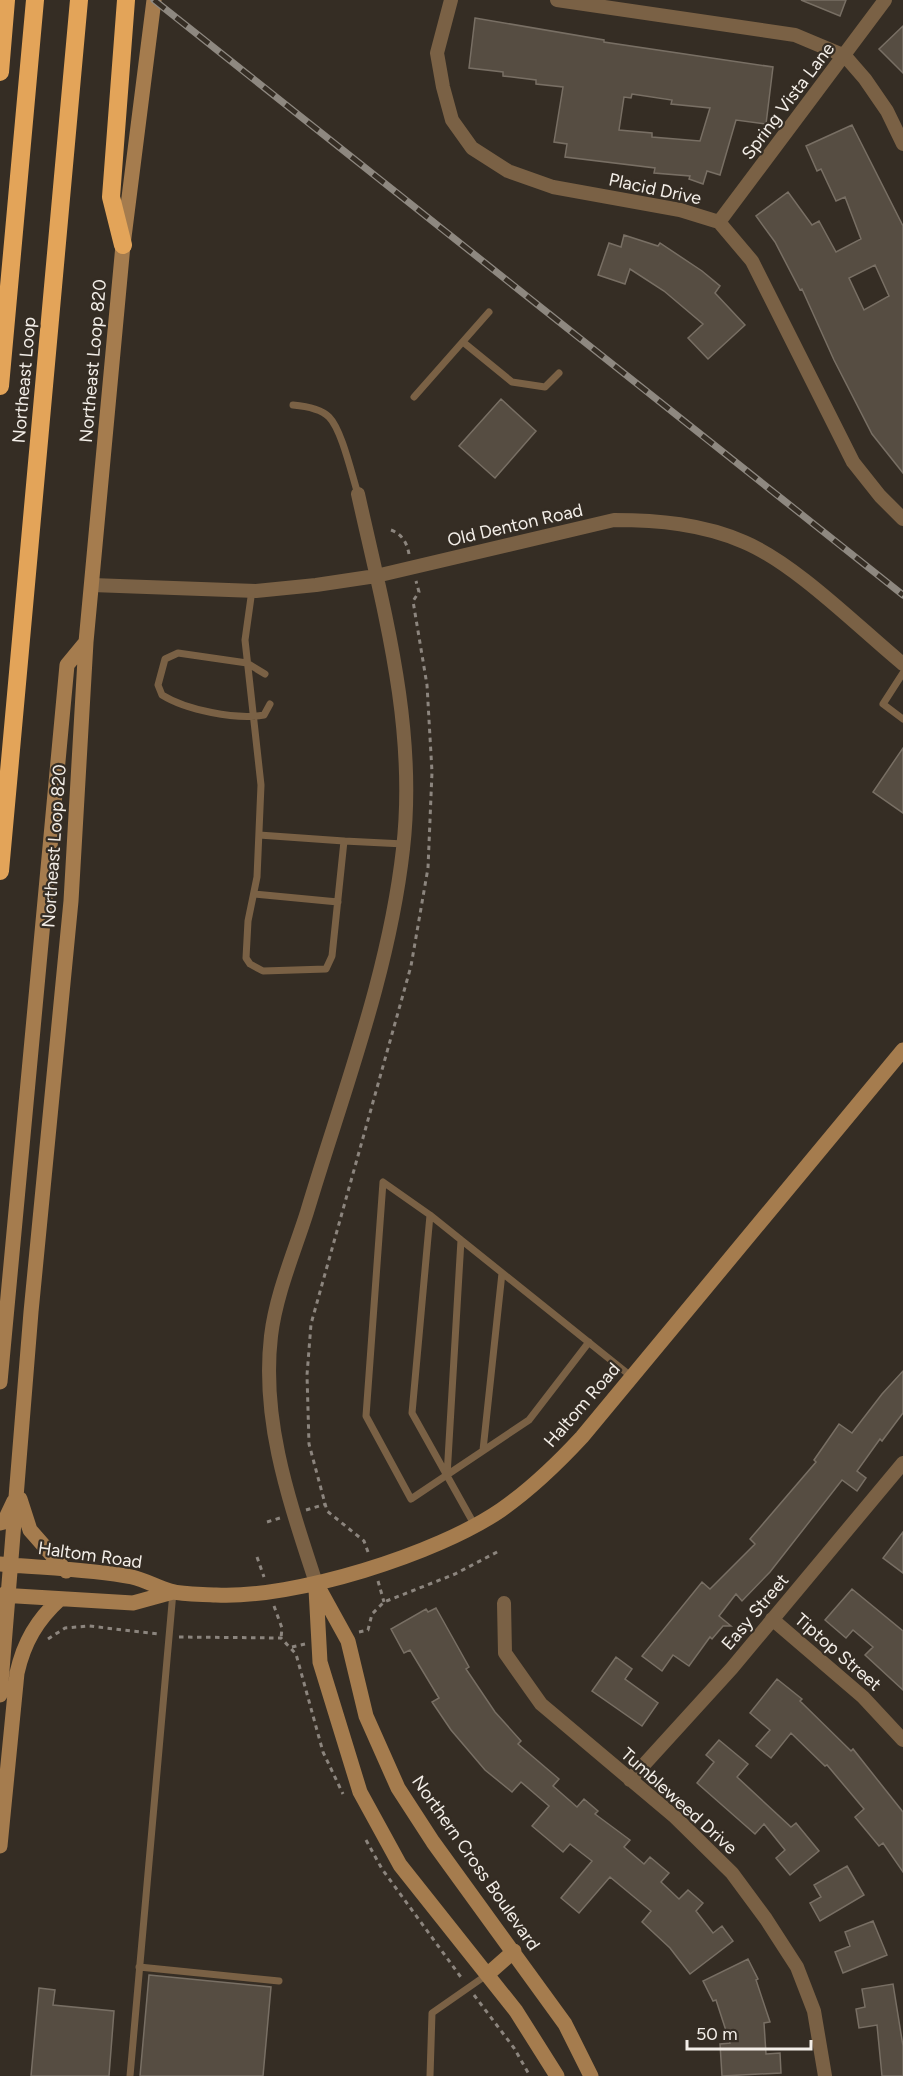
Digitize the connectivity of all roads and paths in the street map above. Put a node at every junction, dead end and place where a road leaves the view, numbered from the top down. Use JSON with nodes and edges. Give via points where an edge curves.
{"nodes":[{"id":1,"x":6,"y":0,"type":"edge"},
{"id":2,"x":35,"y":0,"type":"edge"},
{"id":3,"x":79,"y":0,"type":"edge"},
{"id":4,"x":126,"y":0,"type":"edge"},
{"id":5,"x":154,"y":0,"type":"edge"},
{"id":6,"x":451,"y":0,"type":"edge"},
{"id":7,"x":557,"y":0,"type":"edge"},
{"id":8,"x":885,"y":0,"type":"edge"},
{"id":9,"x":845,"y":56,"type":"junction"},
{"id":10,"x":0,"y":72,"type":"edge"},
{"id":11,"x":903,"y":144,"type":"edge"},
{"id":12,"x":719,"y":222,"type":"junction"},
{"id":13,"x":123,"y":245,"type":"junction"},
{"id":14,"x":489,"y":312,"type":"dead end"},
{"id":15,"x":463,"y":342,"type":"junction"},
{"id":16,"x":559,"y":374,"type":"dead end"},
{"id":17,"x":0,"y":386,"type":"edge"},
{"id":18,"x":414,"y":397,"type":"dead end"},
{"id":19,"x":293,"y":405,"type":"dead end"},
{"id":20,"x":358,"y":494,"type":"joint"},
{"id":21,"x":903,"y":519,"type":"edge"},
{"id":22,"x":391,"y":530,"type":"dead end"},
{"id":23,"x":407,"y":543,"type":"dead end"},
{"id":24,"x":376,"y":576,"type":"junction"},
{"id":25,"x":92,"y":585,"type":"junction"},
{"id":26,"x":252,"y":590,"type":"junction"},
{"id":27,"x":419,"y":592,"type":"dead end"},
{"id":28,"x":86,"y":642,"type":"junction"},
{"id":29,"x":247,"y":663,"type":"junction"},
{"id":30,"x":903,"y":664,"type":"edge"},
{"id":31,"x":903,"y":673,"type":"edge"},
{"id":32,"x":265,"y":674,"type":"dead end"},
{"id":33,"x":270,"y":704,"type":"dead end"},
{"id":34,"x":252,"y":717,"type":"junction"},
{"id":35,"x":903,"y":719,"type":"edge"},
{"id":36,"x":259,"y":836,"type":"junction"},
{"id":37,"x":344,"y":841,"type":"junction"},
{"id":38,"x":404,"y":844,"type":"junction"},
{"id":39,"x":0,"y":871,"type":"edge"},
{"id":40,"x":254,"y":894,"type":"junction"},
{"id":41,"x":338,"y":902,"type":"junction"},
{"id":42,"x":903,"y":1050,"type":"edge"},
{"id":43,"x":430,"y":1215,"type":"junction"},
{"id":44,"x":461,"y":1240,"type":"junction"},
{"id":45,"x":502,"y":1273,"type":"junction"},
{"id":46,"x":590,"y":1342,"type":"junction"},
{"id":47,"x":632,"y":1377,"type":"junction"},
{"id":48,"x":0,"y":1382,"type":"edge"},
{"id":49,"x":483,"y":1450,"type":"junction"},
{"id":50,"x":903,"y":1463,"type":"edge"},
{"id":51,"x":447,"y":1476,"type":"junction"},
{"id":52,"x":18,"y":1493,"type":"junction"},
{"id":53,"x":2,"y":1523,"type":"edge"},
{"id":54,"x":474,"y":1524,"type":"junction"},
{"id":55,"x":364,"y":1541,"type":"dead end"},
{"id":56,"x":500,"y":1551,"type":"dead end"},
{"id":57,"x":6,"y":1565,"type":"edge"},
{"id":58,"x":66,"y":1571,"type":"junction"},
{"id":59,"x":316,"y":1583,"type":"junction"},
{"id":60,"x":173,"y":1592,"type":"junction"},
{"id":61,"x":4,"y":1595,"type":"edge"},
{"id":62,"x":60,"y":1599,"type":"junction"},
{"id":63,"x":504,"y":1603,"type":"dead end"},
{"id":64,"x":772,"y":1619,"type":"junction"},
{"id":65,"x":368,"y":1630,"type":"dead end"},
{"id":66,"x":168,"y":1636,"type":"junction"},
{"id":67,"x":48,"y":1639,"type":"dead end"},
{"id":68,"x":0,"y":1695,"type":"edge"},
{"id":69,"x":903,"y":1740,"type":"edge"},
{"id":70,"x":630,"y":1780,"type":"junction"},
{"id":71,"x":345,"y":1799,"type":"dead end"},
{"id":72,"x":366,"y":1839,"type":"dead end"},
{"id":73,"x":0,"y":1846,"type":"edge"},
{"id":74,"x":514,"y":1951,"type":"junction"},
{"id":75,"x":138,"y":1967,"type":"junction"},
{"id":76,"x":488,"y":1974,"type":"junction"},
{"id":77,"x":460,"y":1976,"type":"dead end"},
{"id":78,"x":279,"y":1981,"type":"dead end"},
{"id":79,"x":481,"y":2003,"type":"dead end"},
{"id":80,"x":130,"y":2076,"type":"edge"},
{"id":81,"x":430,"y":2076,"type":"edge"},
{"id":82,"x":530,"y":2076,"type":"edge"},
{"id":83,"x":557,"y":2076,"type":"edge"},
{"id":84,"x":591,"y":2076,"type":"edge"},
{"id":85,"x":825,"y":2076,"type":"edge"}],
"edges":[{"from":1,"to":10,"type":"highway"},
{"from":2,"to":17,"type":"highway"},
{"from":3,"to":39,"type":"highway","name":"Northeast Loop"},
{"from":4,"to":13,"type":"highway","via":[[111,197]]},
{"from":5,"to":13,"type":"main road","name":"Northeast Loop 820"},
{"from":6,"to":12,"type":"street","name":"Placid Drive","via":[[437,53],[452,120],[472,148],[508,171],[554,187],[681,210]]},
{"from":7,"to":9,"type":"street","via":[[795,35]]},
{"from":8,"to":9,"type":"street","name":"Spring Vista Lane"},
{"from":9,"to":11,"type":"street","via":[[887,111]]},
{"from":9,"to":12,"type":"street","name":"Spring Vista Lane"},
{"from":12,"to":21,"type":"street","name":"Placid Drive","via":[[752,261],[853,462]]},
{"from":13,"to":25,"type":"main road","name":"Northeast Loop 820"},
{"from":14,"to":15,"type":"lane"},
{"from":15,"to":16,"type":"lane","via":[[512,382],[545,387]]},
{"from":15,"to":18,"type":"lane"},
{"from":19,"to":20,"type":"lane","via":[[306,406],[329,417],[342,443]]},
{"from":20,"to":24,"type":"street"},
{"from":22,"to":23,"type":"path"},
{"from":24,"to":26,"type":"street","name":"Old Denton Road"},
{"from":24,"to":30,"type":"street","name":"Old Denton Road","via":[[614,520],[653,520],[703,528],[745,542],[786,567]]},
{"from":24,"to":38,"type":"street","via":[[403,709],[407,776]]},
{"from":25,"to":26,"type":"street","name":"Old Denton Road"},
{"from":25,"to":28,"type":"main road","name":"Northeast Loop 820"},
{"from":26,"to":29,"type":"lane"},
{"from":27,"to":55,"type":"path","via":[[413,601],[427,685],[432,772],[428,868],[411,966],[311,1324],[307,1375],[309,1443],[327,1511]]},
{"from":28,"to":48,"type":"main road","via":[[67,664]]},
{"from":28,"to":52,"type":"main road","name":"Northeast Loop 820","via":[[71,901],[32,1301]]},
{"from":29,"to":32,"type":"lane"},
{"from":29,"to":34,"type":"lane"},
{"from":29,"to":34,"type":"lane","via":[[178,654],[165,659],[158,685],[162,695],[191,708]]},
{"from":31,"to":35,"type":"lane","via":[[883,704]]},
{"from":33,"to":34,"type":"lane","via":[[264,715]]},
{"from":34,"to":36,"type":"lane","via":[[261,785]]},
{"from":36,"to":37,"type":"lane"},
{"from":36,"to":40,"type":"lane"},
{"from":37,"to":38,"type":"lane"},
{"from":37,"to":41,"type":"lane"},
{"from":38,"to":59,"type":"street","via":[[389,938],[368,1019],[281,1289],[271,1336],[270,1384],[279,1464]]},
{"from":40,"to":41,"type":"lane"},
{"from":40,"to":41,"type":"lane","via":[[246,958],[263,971],[326,969],[332,956]]},
{"from":42,"to":47,"type":"main road","name":"Haltom Road"},
{"from":43,"to":44,"type":"lane"},
{"from":43,"to":51,"type":"lane","via":[[412,1413]]},
{"from":43,"to":51,"type":"lane","via":[[383,1182],[366,1416],[411,1499]]},
{"from":44,"to":45,"type":"lane"},
{"from":44,"to":51,"type":"lane"},
{"from":45,"to":46,"type":"lane"},
{"from":45,"to":49,"type":"lane"},
{"from":46,"to":47,"type":"lane"},
{"from":46,"to":49,"type":"lane","via":[[529,1420]]},
{"from":47,"to":54,"type":"main road","name":"Haltom Road","via":[[552,1470],[500,1511]]},
{"from":49,"to":51,"type":"lane"},
{"from":50,"to":64,"type":"street","name":"Easy Street"},
{"from":51,"to":54,"type":"lane"},
{"from":52,"to":53,"type":"main road"},
{"from":52,"to":57,"type":"main road","name":"Northeast Loop 820"},
{"from":52,"to":58,"type":"main road","via":[[30,1530]]},
{"from":54,"to":59,"type":"main road","name":"Haltom Road","via":[[400,1558]]},
{"from":56,"to":65,"type":"path","via":[[384,1602],[372,1614]]},
{"from":57,"to":58,"type":"main road","name":"Haltom Road"},
{"from":57,"to":61,"type":"main road","name":"Northeast Loop 820"},
{"from":58,"to":60,"type":"main road","name":"Haltom Road","via":[[133,1577]]},
{"from":59,"to":60,"type":"main road","name":"Haltom Road","via":[[261,1593]]},
{"from":59,"to":74,"type":"main road","name":"Northern Cross Boulevard","via":[[348,1641],[366,1716],[398,1788]]},
{"from":59,"to":76,"type":"main road","via":[[320,1662],[360,1792],[400,1865]]},
{"from":60,"to":62,"type":"main road","name":"Haltom Road","via":[[133,1603]]},
{"from":60,"to":66,"type":"lane"},
{"from":61,"to":62,"type":"main road","name":"Haltom Road"},
{"from":61,"to":68,"type":"main road","name":"Northeast Loop 820"},
{"from":62,"to":73,"type":"main road","via":[[45,1613],[22,1647]]},
{"from":63,"to":70,"type":"street","name":"Tumbleweed Drive","via":[[505,1653],[541,1704]]},
{"from":64,"to":69,"type":"street","name":"Tiptop Street","via":[[863,1697]]},
{"from":64,"to":70,"type":"street","name":"Easy Street"},
{"from":66,"to":67,"type":"path","via":[[89,1626],[65,1628]]},
{"from":66,"to":71,"type":"path","via":[[264,1636],[281,1638],[292,1647],[323,1752]]},
{"from":66,"to":75,"type":"lane"},
{"from":70,"to":85,"type":"street","name":"Tumbleweed Drive","via":[[732,1873],[766,1919],[797,1967],[814,2011]]},
{"from":72,"to":77,"type":"path","via":[[382,1869]]},
{"from":74,"to":76,"type":"main road"},
{"from":74,"to":84,"type":"main road","name":"Northern Cross Boulevard","via":[[565,2024]]},
{"from":75,"to":78,"type":"lane"},
{"from":75,"to":80,"type":"lane"},
{"from":76,"to":81,"type":"lane","via":[[432,2013]]},
{"from":76,"to":83,"type":"main road"},
{"from":79,"to":82,"type":"path"}]}
